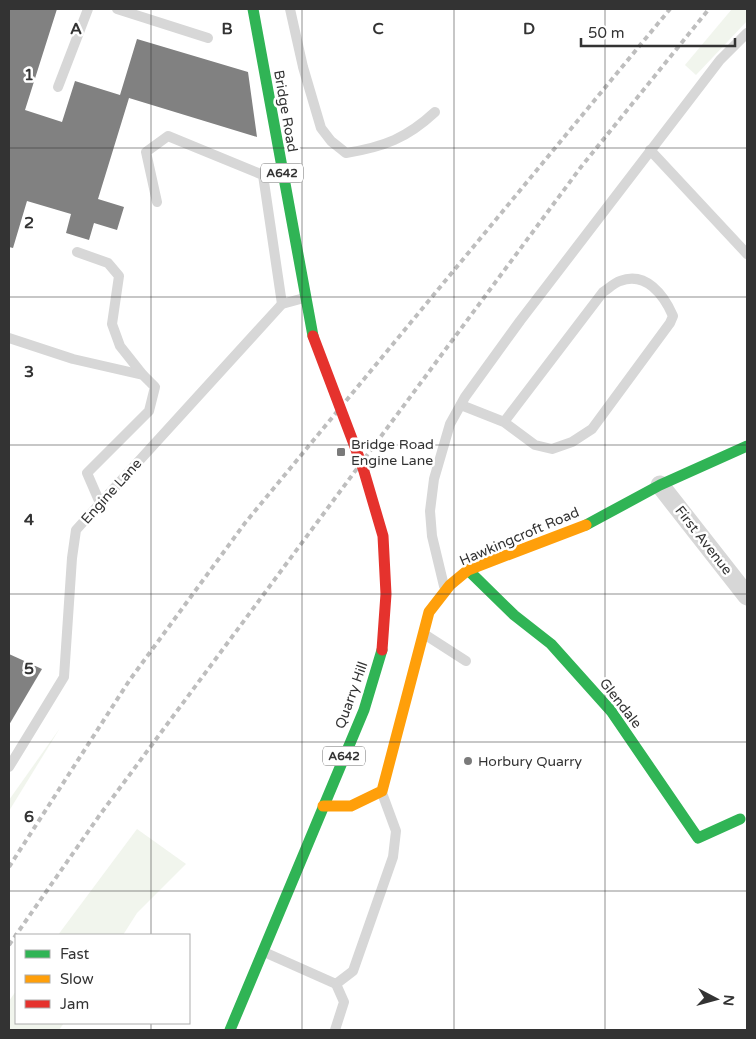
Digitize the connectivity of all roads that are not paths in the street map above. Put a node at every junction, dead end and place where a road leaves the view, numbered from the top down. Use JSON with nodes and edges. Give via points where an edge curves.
{"nodes":[{"id":1,"x":88,"y":9,"type":"edge"},
{"id":2,"x":117,"y":9,"type":"edge"},
{"id":3,"x":253,"y":9,"type":"edge"},
{"id":4,"x":290,"y":9,"type":"edge"},
{"id":5,"x":747,"y":33,"type":"edge"},
{"id":6,"x":208,"y":38,"type":"dead end"},
{"id":7,"x":58,"y":87,"type":"dead end"},
{"id":8,"x":435,"y":112,"type":"dead end"},
{"id":9,"x":650,"y":150,"type":"junction"},
{"id":10,"x":157,"y":202,"type":"dead end"},
{"id":11,"x":77,"y":252,"type":"dead end"},
{"id":12,"x":747,"y":254,"type":"edge"},
{"id":13,"x":304,"y":298,"type":"junction"},
{"id":14,"x":282,"y":304,"type":"junction"},
{"id":15,"x":9,"y":338,"type":"edge"},
{"id":16,"x":143,"y":376,"type":"junction"},
{"id":17,"x":461,"y":405,"type":"junction"},
{"id":18,"x":504,"y":422,"type":"junction"},
{"id":19,"x":747,"y":446,"type":"edge"},
{"id":20,"x":363,"y":468,"type":"joint"},
{"id":21,"x":660,"y":485,"type":"junction"},
{"id":22,"x":100,"y":503,"type":"junction"},
{"id":23,"x":468,"y":570,"type":"junction"},
{"id":24,"x":445,"y":589,"type":"junction"},
{"id":25,"x":747,"y":596,"type":"edge"},
{"id":26,"x":423,"y":634,"type":"junction"},
{"id":27,"x":466,"y":661,"type":"dead end"},
{"id":28,"x":9,"y":767,"type":"edge"},
{"id":29,"x":382,"y":791,"type":"junction"},
{"id":30,"x":323,"y":806,"type":"junction"},
{"id":31,"x":740,"y":819,"type":"dead end"},
{"id":32,"x":263,"y":951,"type":"junction"},
{"id":33,"x":336,"y":984,"type":"junction"},
{"id":34,"x":230,"y":1030,"type":"edge"},
{"id":35,"x":335,"y":1030,"type":"edge"}],
"edges":[{"from":1,"to":7,"type":"lane"},
{"from":2,"to":6,"type":"lane"},
{"from":3,"to":13,"type":"main road","name":"Bridge Road","number":"A642"},
{"from":4,"to":8,"type":"lane","via":[[321,128],[346,153],[390,143],[420,126]]},
{"from":5,"to":9,"type":"lane","via":[[720,60]]},
{"from":9,"to":12,"type":"lane"},
{"from":9,"to":17,"type":"lane","via":[[520,321]]},
{"from":10,"to":14,"type":"lane","via":[[146,152],[168,136],[263,175]]},
{"from":11,"to":16,"type":"lane","via":[[108,263],[119,276],[112,324],[120,346]]},
{"from":13,"to":14,"type":"lane"},
{"from":13,"to":20,"type":"main road","name":"Bridge Road","number":"A642","bridge":true,"via":[[313,336]]},
{"from":14,"to":22,"type":"lane","name":"Engine Lane"},
{"from":15,"to":16,"type":"lane","via":[[72,360]]},
{"from":16,"to":22,"type":"lane","via":[[156,387],[149,411],[87,473]]},
{"from":17,"to":18,"type":"lane"},
{"from":17,"to":24,"type":"lane","via":[[450,424],[434,479],[430,511],[432,536]]},
{"from":18,"to":18,"type":"lane","via":[[535,445],[552,449],[572,442],[592,429],[670,323],[673,316],[658,291],[636,279],[619,281],[603,292]]},
{"from":19,"to":21,"type":"main road","name":"Hawkingcroft Road"},
{"from":20,"to":30,"type":"main road","name":"Quarry Hill","number":"A642","via":[[383,536],[386,594],[381,656],[364,710]]},
{"from":21,"to":23,"type":"main road","name":"Hawkingcroft Road","via":[[590,523]]},
{"from":21,"to":25,"type":"street","name":"First Avenue"},
{"from":22,"to":28,"type":"lane","name":"Engine Lane","via":[[76,530],[64,677]]},
{"from":23,"to":24,"type":"main road","name":"Hawkingcroft Road"},
{"from":23,"to":31,"type":"main road","name":"Glendale","via":[[514,615],[551,644],[611,711],[698,838]]},
{"from":24,"to":26,"type":"main road","name":"Hawkingcroft Road","via":[[429,612]]},
{"from":26,"to":27,"type":"lane"},
{"from":26,"to":29,"type":"main road","name":"Hawkingcroft Road"},
{"from":29,"to":30,"type":"main road","via":[[351,806]]},
{"from":29,"to":33,"type":"lane","via":[[396,832],[393,857],[353,971]]},
{"from":30,"to":32,"type":"main road","name":"Quarry Hill","number":"A642"},
{"from":32,"to":33,"type":"lane"},
{"from":32,"to":34,"type":"main road","name":"Quarry Hill","number":"A642"},
{"from":33,"to":35,"type":"lane","via":[[344,1002]]}]}
